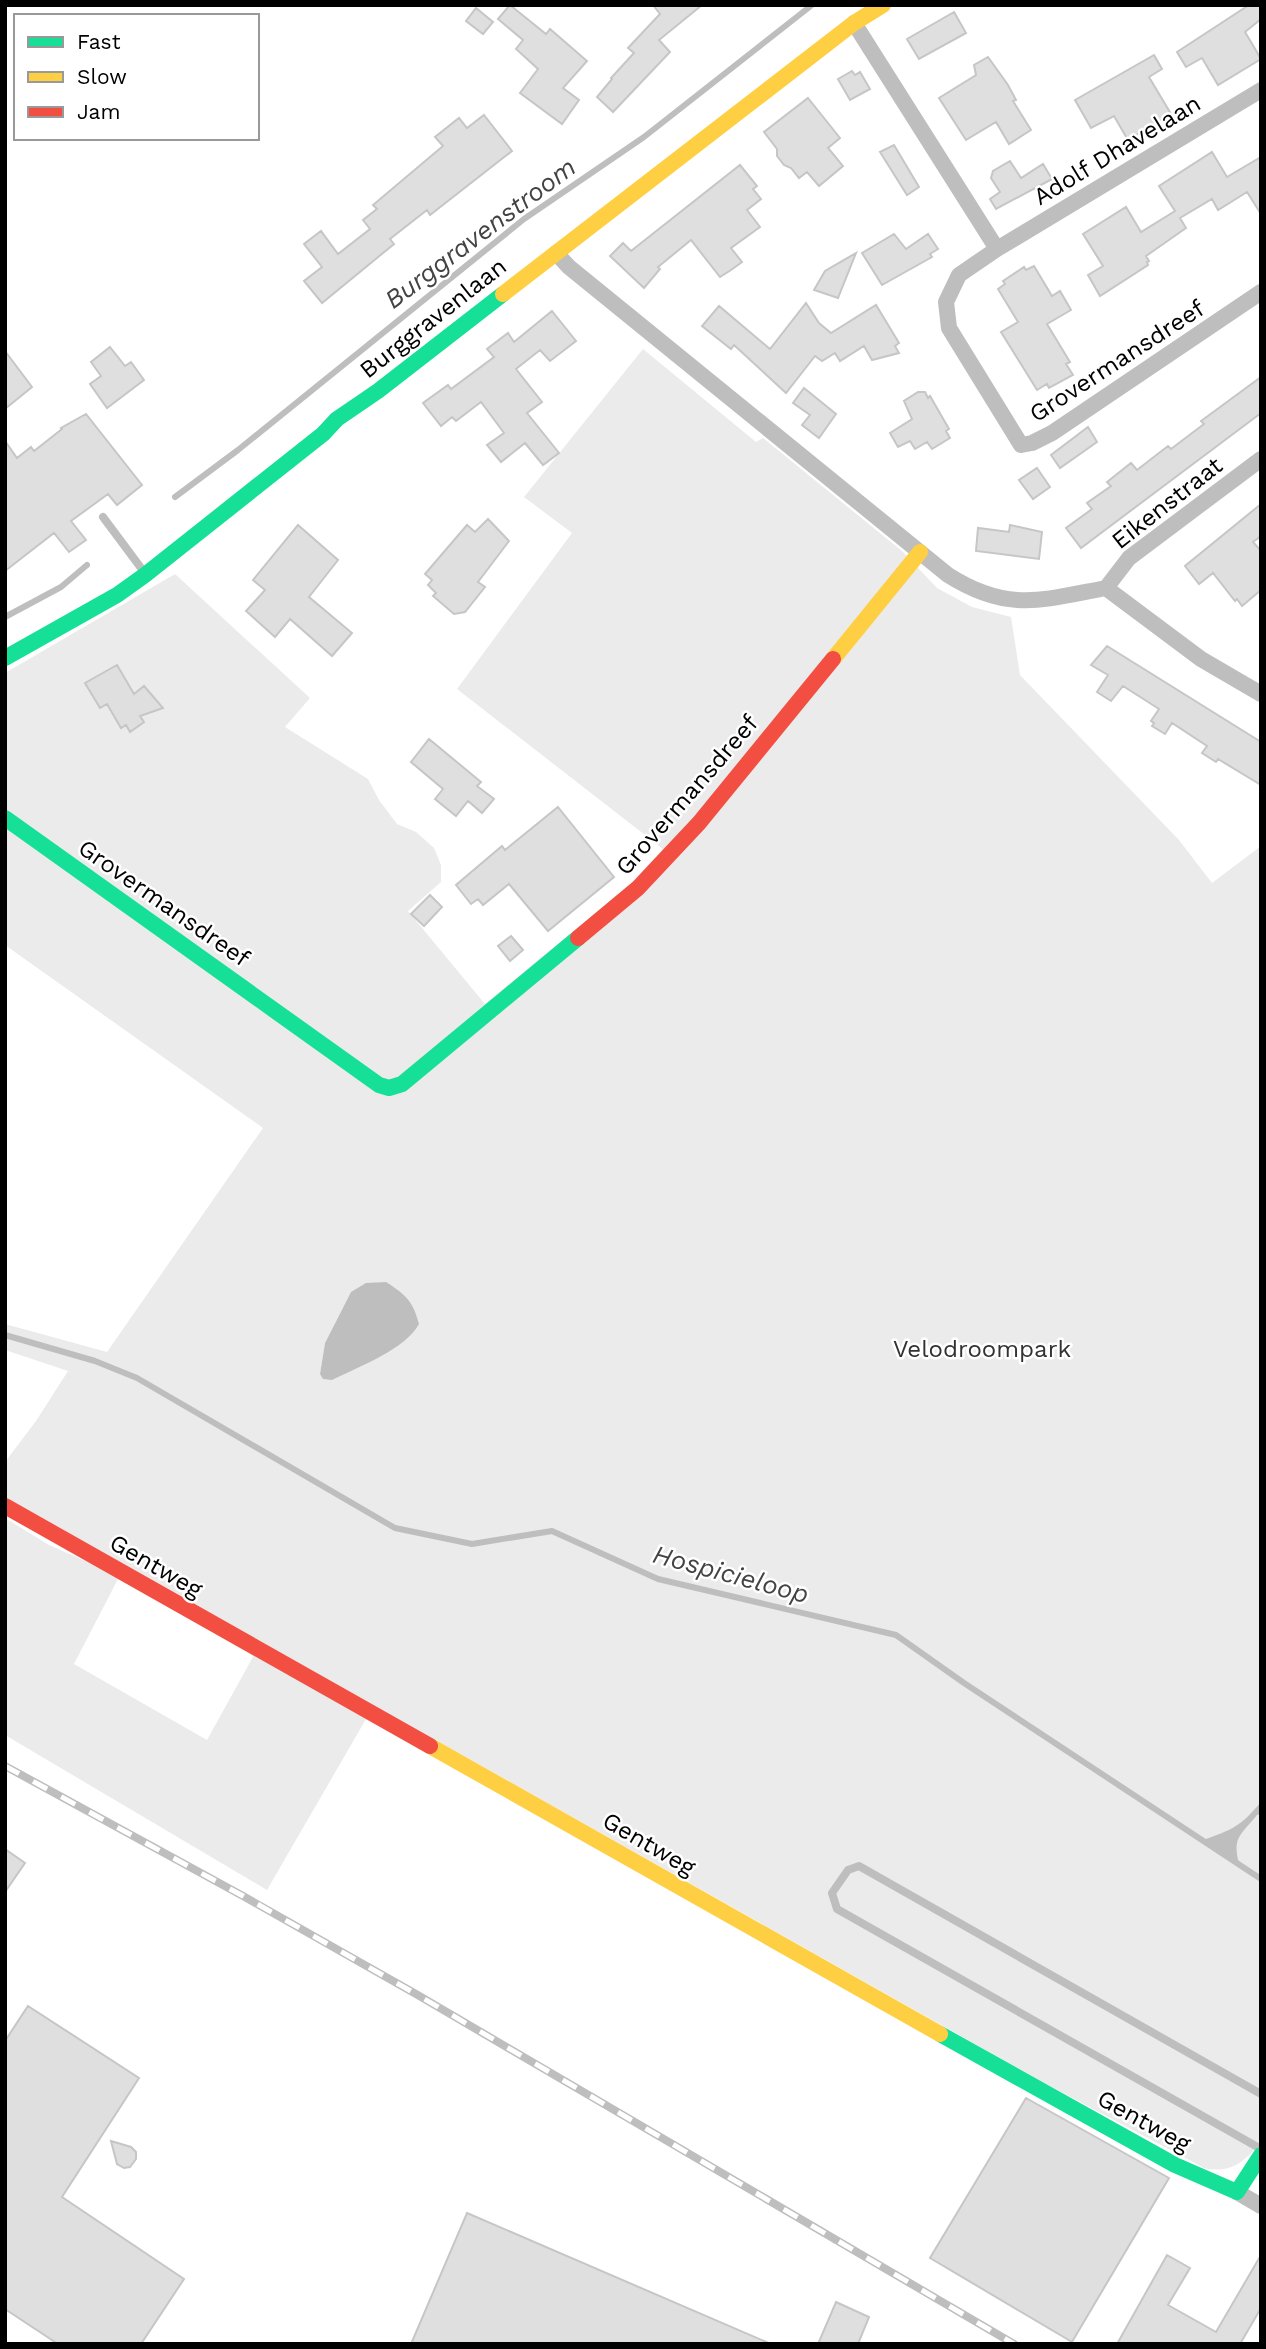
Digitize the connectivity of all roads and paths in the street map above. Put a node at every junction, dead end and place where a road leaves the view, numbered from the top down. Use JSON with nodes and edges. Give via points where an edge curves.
{"nodes":[{"id":1,"x":883,"y":5,"type":"edge"},
{"id":2,"x":854,"y":23,"type":"junction"},
{"id":3,"x":1261,"y":90,"type":"edge"},
{"id":4,"x":997,"y":249,"type":"junction"},
{"id":5,"x":556,"y":253,"type":"junction"},
{"id":6,"x":1261,"y":292,"type":"edge"},
{"id":7,"x":982,"y":384,"type":"joint"},
{"id":8,"x":1261,"y":459,"type":"edge"},
{"id":9,"x":103,"y":517,"type":"dead end"},
{"id":10,"x":920,"y":552,"type":"junction"},
{"id":11,"x":145,"y":575,"type":"junction"},
{"id":12,"x":1107,"y":588,"type":"junction"},
{"id":13,"x":5,"y":658,"type":"edge"},
{"id":14,"x":1261,"y":694,"type":"edge"},
{"id":15,"x":5,"y":818,"type":"edge"},
{"id":16,"x":5,"y":1506,"type":"edge"},
{"id":17,"x":1261,"y":2094,"type":"edge"},
{"id":18,"x":1261,"y":2149,"type":"edge"},
{"id":19,"x":1261,"y":2155,"type":"edge"},
{"id":20,"x":1237,"y":2192,"type":"junction"},
{"id":21,"x":1261,"y":2206,"type":"edge"}],
"edges":[{"from":1,"to":2,"type":"street","name":"Burggravenlaan"},
{"from":2,"to":4,"type":"street"},
{"from":2,"to":5,"type":"street","name":"Burggravenlaan"},
{"from":3,"to":4,"type":"street","name":"Adolf Dhavelaan"},
{"from":4,"to":7,"type":"street","name":"Adolf Dhavelaan","via":[[959,275],[946,302],[949,328]]},
{"from":5,"to":10,"type":"street"},
{"from":5,"to":11,"type":"street","name":"Burggravenlaan","via":[[337,419]]},
{"from":6,"to":7,"type":"street","name":"Grovermansdreef","via":[[1032,443],[1021,445]]},
{"from":8,"to":12,"type":"street","name":"Eikenstraat","via":[[1129,558]]},
{"from":9,"to":11,"type":"lane"},
{"from":10,"to":12,"type":"street","via":[[969,588],[1004,600],[1053,600]]},
{"from":10,"to":15,"type":"street","name":"Grovermansdreef","via":[[699,823],[638,888],[402,1084],[379,1085]]},
{"from":11,"to":13,"type":"street","name":"Burggravenlaan"},
{"from":12,"to":14,"type":"street","via":[[1201,659]]},
{"from":16,"to":20,"type":"street","name":"Gentweg","via":[[1163,2159]]},
{"from":17,"to":18,"type":"lane","via":[[859,1866],[848,1870],[832,1892],[837,1909]]},
{"from":19,"to":20,"type":"street"},
{"from":20,"to":21,"type":"street"}]}
